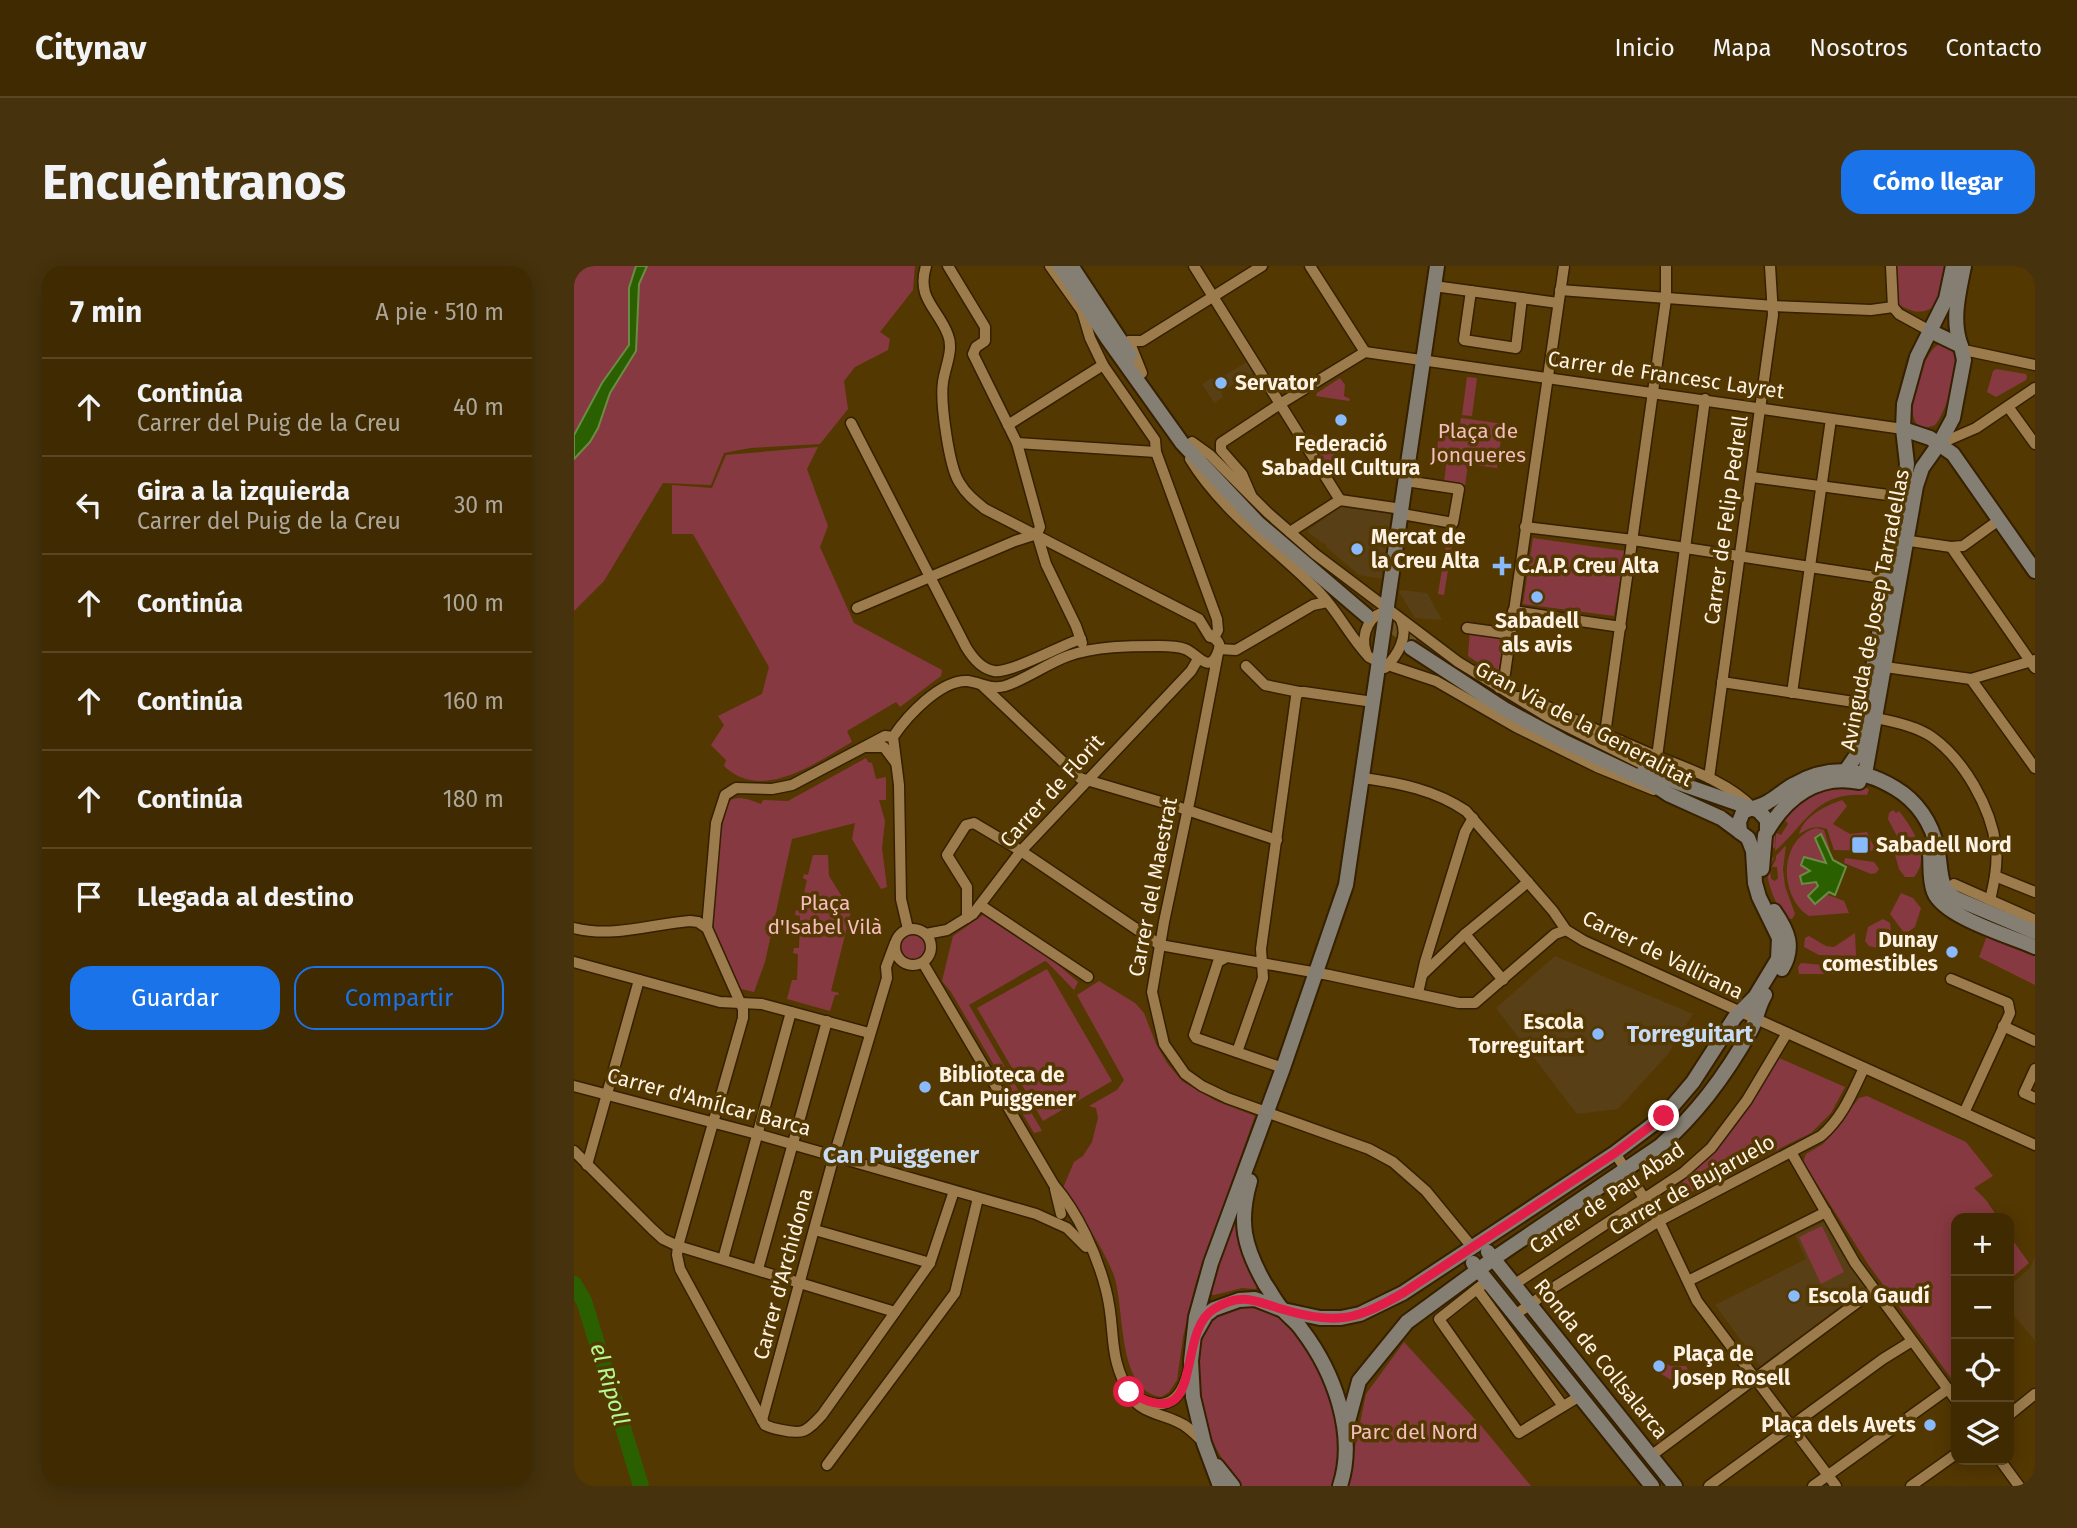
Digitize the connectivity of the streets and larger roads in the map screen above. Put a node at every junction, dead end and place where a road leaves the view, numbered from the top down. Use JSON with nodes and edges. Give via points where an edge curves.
{"nodes":[{"id":1,"x":926,"y":266,"type":"edge"},
{"id":2,"x":948,"y":266,"type":"edge"},
{"id":3,"x":1050,"y":266,"type":"edge"},
{"id":4,"x":1059,"y":266,"type":"edge"},
{"id":5,"x":1071,"y":266,"type":"edge"},
{"id":6,"x":1080,"y":266,"type":"edge"},
{"id":7,"x":1194,"y":266,"type":"edge"},
{"id":8,"x":1262,"y":266,"type":"edge"},
{"id":9,"x":1310,"y":266,"type":"edge"},
{"id":10,"x":1437,"y":266,"type":"edge"},
{"id":11,"x":1564,"y":266,"type":"edge"},
{"id":12,"x":1666,"y":266,"type":"edge"},
{"id":13,"x":1770,"y":266,"type":"edge"},
{"id":14,"x":1891,"y":266,"type":"edge"},
{"id":15,"x":1953,"y":266,"type":"edge"},
{"id":16,"x":1964,"y":266,"type":"edge"},
{"id":17,"x":1434,"y":286,"type":"junction"},
{"id":18,"x":1560,"y":290,"type":"junction"},
{"id":19,"x":1471,"y":291,"type":"junction"},
{"id":20,"x":1214,"y":298,"type":"junction"},
{"id":21,"x":1522,"y":298,"type":"junction"},
{"id":22,"x":1666,"y":299,"type":"junction"},
{"id":23,"x":1558,"y":303,"type":"junction"},
{"id":24,"x":1774,"y":306,"type":"junction"},
{"id":25,"x":1893,"y":307,"type":"junction"},
{"id":26,"x":1082,"y":312,"type":"junction"},
{"id":27,"x":1930,"y":331,"type":"junction"},
{"id":28,"x":1129,"y":341,"type":"junction"},
{"id":29,"x":1962,"y":348,"type":"junction"},
{"id":30,"x":1365,"y":352,"type":"junction"},
{"id":31,"x":1423,"y":361,"type":"junction"},
{"id":32,"x":1103,"y":365,"type":"junction"},
{"id":33,"x":2035,"y":365,"type":"edge"},
{"id":34,"x":1142,"y":373,"type":"junction"},
{"id":35,"x":1546,"y":376,"type":"junction"},
{"id":36,"x":2035,"y":388,"type":"edge"},
{"id":37,"x":1653,"y":392,"type":"junction"},
{"id":38,"x":1705,"y":400,"type":"junction"},
{"id":39,"x":1153,"y":402,"type":"junction"},
{"id":40,"x":1280,"y":404,"type":"junction"},
{"id":41,"x":2009,"y":408,"type":"junction"},
{"id":42,"x":1762,"y":409,"type":"junction"},
{"id":43,"x":1831,"y":419,"type":"junction"},
{"id":44,"x":851,"y":423,"type":"dead end"},
{"id":45,"x":1008,"y":425,"type":"junction"},
{"id":46,"x":1903,"y":429,"type":"junction"},
{"id":47,"x":1187,"y":442,"type":"junction"},
{"id":48,"x":1017,"y":443,"type":"junction"},
{"id":49,"x":1939,"y":444,"type":"junction"},
{"id":50,"x":2035,"y":444,"type":"edge"},
{"id":51,"x":1156,"y":452,"type":"junction"},
{"id":52,"x":1752,"y":477,"type":"junction"},
{"id":53,"x":1406,"y":481,"type":"junction"},
{"id":54,"x":1821,"y":486,"type":"junction"},
{"id":55,"x":1251,"y":495,"type":"junction"},
{"id":56,"x":1903,"y":497,"type":"junction"},
{"id":57,"x":1340,"y":500,"type":"junction"},
{"id":58,"x":1402,"y":512,"type":"junction"},
{"id":59,"x":1998,"y":520,"type":"junction"},
{"id":60,"x":1525,"y":527,"type":"junction"},
{"id":61,"x":1290,"y":532,"type":"junction"},
{"id":62,"x":1037,"y":534,"type":"junction"},
{"id":63,"x":1901,"y":539,"type":"junction"},
{"id":64,"x":1633,"y":540,"type":"junction"},
{"id":65,"x":1951,"y":547,"type":"junction"},
{"id":66,"x":1685,"y":549,"type":"junction"},
{"id":67,"x":1739,"y":557,"type":"junction"},
{"id":68,"x":1810,"y":567,"type":"junction"},
{"id":69,"x":2035,"y":571,"type":"edge"},
{"id":70,"x":932,"y":577,"type":"junction"},
{"id":71,"x":1889,"y":579,"type":"junction"},
{"id":72,"x":1328,"y":602,"type":"junction"},
{"id":73,"x":857,"y":608,"type":"dead end"},
{"id":74,"x":1381,"y":610,"type":"junction"},
{"id":75,"x":1513,"y":611,"type":"junction"},
{"id":76,"x":1620,"y":627,"type":"junction"},
{"id":77,"x":1467,"y":628,"type":"dead end"},
{"id":78,"x":1510,"y":634,"type":"junction"},
{"id":79,"x":1081,"y":639,"type":"junction"},
{"id":80,"x":1413,"y":645,"type":"tunnel mouth"},
{"id":81,"x":1203,"y":646,"type":"junction"},
{"id":82,"x":1218,"y":651,"type":"junction"},
{"id":83,"x":1084,"y":652,"type":"junction"},
{"id":84,"x":1383,"y":663,"type":"junction"},
{"id":85,"x":2034,"y":663,"type":"edge"},
{"id":86,"x":1246,"y":666,"type":"dead end"},
{"id":87,"x":1879,"y":667,"type":"junction"},
{"id":88,"x":1971,"y":679,"type":"junction"},
{"id":89,"x":1722,"y":682,"type":"junction"},
{"id":90,"x":982,"y":686,"type":"junction"},
{"id":91,"x":1499,"y":688,"type":"junction"},
{"id":92,"x":1299,"y":692,"type":"junction"},
{"id":93,"x":1792,"y":693,"type":"junction"},
{"id":94,"x":1515,"y":698,"type":"junction"},
{"id":95,"x":1373,"y":702,"type":"junction"},
{"id":96,"x":1867,"y":704,"type":"junction"},
{"id":97,"x":1876,"y":718,"type":"junction"},
{"id":98,"x":1605,"y":734,"type":"junction"},
{"id":99,"x":888,"y":742,"type":"junction"},
{"id":100,"x":2032,"y":756,"type":"edge"},
{"id":101,"x":1657,"y":757,"type":"junction"},
{"id":102,"x":2035,"y":768,"type":"edge"},
{"id":103,"x":1865,"y":774,"type":"junction"},
{"id":104,"x":1849,"y":775,"type":"junction"},
{"id":105,"x":1363,"y":778,"type":"junction"},
{"id":106,"x":1709,"y":779,"type":"junction"},
{"id":107,"x":1088,"y":780,"type":"junction"},
{"id":108,"x":1671,"y":788,"type":"junction"},
{"id":109,"x":1754,"y":808,"type":"junction"},
{"id":110,"x":1183,"y":809,"type":"junction"},
{"id":111,"x":1473,"y":818,"type":"junction"},
{"id":112,"x":1766,"y":833,"type":"junction"},
{"id":113,"x":1744,"y":835,"type":"junction"},
{"id":114,"x":1276,"y":840,"type":"junction"},
{"id":115,"x":1021,"y":851,"type":"junction"},
{"id":116,"x":1995,"y":876,"type":"junction"},
{"id":117,"x":1528,"y":882,"type":"junction"},
{"id":118,"x":1954,"y":884,"type":"dead end"},
{"id":119,"x":2035,"y":892,"type":"edge"},
{"id":120,"x":1990,"y":900,"type":"junction"},
{"id":121,"x":980,"y":905,"type":"junction"},
{"id":122,"x":967,"y":918,"type":"junction"},
{"id":123,"x":2035,"y":920,"type":"edge"},
{"id":124,"x":574,"y":928,"type":"edge"},
{"id":125,"x":708,"y":928,"type":"junction"},
{"id":126,"x":908,"y":929,"type":"junction"},
{"id":127,"x":1566,"y":930,"type":"junction"},
{"id":128,"x":2035,"y":932,"type":"edge"},
{"id":129,"x":926,"y":934,"type":"junction"},
{"id":130,"x":1465,"y":934,"type":"junction"},
{"id":131,"x":895,"y":943,"type":"junction"},
{"id":132,"x":1160,"y":945,"type":"junction"},
{"id":133,"x":2035,"y":947,"type":"edge"},
{"id":134,"x":1227,"y":957,"type":"junction"},
{"id":135,"x":574,"y":962,"type":"edge"},
{"id":136,"x":923,"y":963,"type":"junction"},
{"id":137,"x":1263,"y":963,"type":"junction"},
{"id":138,"x":905,"y":964,"type":"junction"},
{"id":139,"x":1317,"y":973,"type":"junction"},
{"id":140,"x":1422,"y":975,"type":"junction"},
{"id":141,"x":1088,"y":977,"type":"dead end"},
{"id":142,"x":887,"y":978,"type":"junction"},
{"id":143,"x":1951,"y":979,"type":"dead end"},
{"id":144,"x":639,"y":980,"type":"junction"},
{"id":145,"x":1503,"y":980,"type":"junction"},
{"id":146,"x":1418,"y":993,"type":"junction"},
{"id":147,"x":740,"y":1002,"type":"junction"},
{"id":148,"x":791,"y":1012,"type":"junction"},
{"id":149,"x":1738,"y":1013,"type":"junction"},
{"id":150,"x":1755,"y":1020,"type":"junction"},
{"id":151,"x":827,"y":1021,"type":"junction"},
{"id":152,"x":2003,"y":1026,"type":"junction"},
{"id":153,"x":869,"y":1033,"type":"junction"},
{"id":154,"x":1787,"y":1033,"type":"junction"},
{"id":155,"x":2035,"y":1041,"type":"edge"},
{"id":156,"x":1237,"y":1052,"type":"junction"},
{"id":157,"x":1283,"y":1068,"type":"junction"},
{"id":158,"x":1864,"y":1068,"type":"junction"},
{"id":159,"x":2035,"y":1069,"type":"edge"},
{"id":160,"x":574,"y":1086,"type":"edge"},
{"id":161,"x":608,"y":1094,"type":"junction"},
{"id":162,"x":2035,"y":1098,"type":"edge"},
{"id":163,"x":1964,"y":1113,"type":"junction"},
{"id":164,"x":1265,"y":1118,"type":"junction"},
{"id":165,"x":714,"y":1122,"type":"junction"},
{"id":166,"x":757,"y":1134,"type":"junction"},
{"id":167,"x":792,"y":1144,"type":"junction"},
{"id":168,"x":2035,"y":1145,"type":"edge"},
{"id":169,"x":574,"y":1152,"type":"edge"},
{"id":170,"x":1791,"y":1152,"type":"junction"},
{"id":171,"x":1615,"y":1153,"type":"junction"},
{"id":172,"x":834,"y":1156,"type":"junction"},
{"id":173,"x":587,"y":1165,"type":"junction"},
{"id":174,"x":1626,"y":1170,"type":"junction"},
{"id":175,"x":1054,"y":1185,"type":"junction"},
{"id":176,"x":954,"y":1191,"type":"junction"},
{"id":177,"x":978,"y":1198,"type":"junction"},
{"id":178,"x":1644,"y":1198,"type":"junction"},
{"id":179,"x":1826,"y":1212,"type":"junction"},
{"id":180,"x":1036,"y":1214,"type":"junction"},
{"id":181,"x":1060,"y":1215,"type":"junction"},
{"id":182,"x":1075,"y":1217,"type":"junction"},
{"id":183,"x":1659,"y":1221,"type":"junction"},
{"id":184,"x":1065,"y":1228,"type":"junction"},
{"id":185,"x":815,"y":1230,"type":"junction"},
{"id":186,"x":678,"y":1246,"type":"junction"},
{"id":187,"x":1472,"y":1247,"type":"junction"},
{"id":188,"x":1094,"y":1255,"type":"junction"},
{"id":189,"x":723,"y":1259,"type":"junction"},
{"id":190,"x":1493,"y":1259,"type":"junction"},
{"id":191,"x":930,"y":1263,"type":"junction"},
{"id":192,"x":758,"y":1269,"type":"junction"},
{"id":193,"x":1481,"y":1280,"type":"junction"},
{"id":194,"x":1688,"y":1281,"type":"junction"},
{"id":195,"x":1515,"y":1284,"type":"junction"},
{"id":196,"x":799,"y":1285,"type":"junction"},
{"id":197,"x":1874,"y":1290,"type":"junction"},
{"id":198,"x":1530,"y":1304,"type":"junction"},
{"id":199,"x":1283,"y":1310,"type":"junction"},
{"id":200,"x":895,"y":1312,"type":"junction"},
{"id":201,"x":1515,"y":1315,"type":"junction"},
{"id":202,"x":1194,"y":1336,"type":"junction"},
{"id":203,"x":1912,"y":1341,"type":"junction"},
{"id":204,"x":1191,"y":1361,"type":"junction"},
{"id":205,"x":1756,"y":1379,"type":"junction"},
{"id":206,"x":1948,"y":1389,"type":"junction"},
{"id":207,"x":1129,"y":1392,"type":"junction"},
{"id":208,"x":1951,"y":1394,"type":"edge"},
{"id":209,"x":2035,"y":1394,"type":"edge"},
{"id":210,"x":1580,"y":1396,"type":"junction"},
{"id":211,"x":1563,"y":1406,"type":"junction"},
{"id":212,"x":2014,"y":1411,"type":"edge"},
{"id":213,"x":762,"y":1420,"type":"junction"},
{"id":214,"x":1626,"y":1423,"type":"junction"},
{"id":215,"x":1792,"y":1426,"type":"junction"},
{"id":216,"x":1346,"y":1429,"type":"junction"},
{"id":217,"x":1611,"y":1435,"type":"junction"},
{"id":218,"x":1204,"y":1443,"type":"junction"},
{"id":219,"x":1652,"y":1455,"type":"junction"},
{"id":220,"x":1951,"y":1459,"type":"edge"},
{"id":221,"x":1211,"y":1460,"type":"junction"},
{"id":222,"x":827,"y":1465,"type":"dead end"},
{"id":223,"x":2004,"y":1465,"type":"edge"},
{"id":224,"x":1828,"y":1475,"type":"junction"},
{"id":225,"x":1925,"y":1482,"type":"edge"},
{"id":226,"x":1220,"y":1486,"type":"edge"},
{"id":227,"x":1233,"y":1486,"type":"edge"},
{"id":228,"x":1340,"y":1486,"type":"edge"},
{"id":229,"x":1652,"y":1486,"type":"edge"},
{"id":230,"x":1675,"y":1486,"type":"edge"},
{"id":231,"x":1709,"y":1486,"type":"edge"},
{"id":232,"x":1813,"y":1486,"type":"edge"},
{"id":233,"x":1836,"y":1486,"type":"edge"},
{"id":234,"x":1911,"y":1486,"type":"edge"},
{"id":235,"x":2020,"y":1486,"type":"edge"}],
"edges":[{"from":1,"to":62,"type":"street","via":[[924,293],[948,335],[950,353],[942,399],[957,480],[985,509]]},
{"from":2,"to":45,"type":"street","via":[[985,327],[985,341],[973,354]]},
{"from":3,"to":26,"type":"street"},
{"from":4,"to":39,"type":"street"},
{"from":5,"to":34,"type":"street"},
{"from":6,"to":28,"type":"street"},
{"from":7,"to":20,"type":"street"},
{"from":8,"to":20,"type":"street"},
{"from":9,"to":30,"type":"street"},
{"from":10,"to":17,"type":"street"},
{"from":11,"to":18,"type":"street"},
{"from":12,"to":22,"type":"street"},
{"from":13,"to":24,"type":"street","name":"Carrer de Felip Pedrell"},
{"from":14,"to":25,"type":"street"},
{"from":15,"to":27,"type":"street","name":"Avinguda de Josep Tarradellas","via":[[1946,299]]},
{"from":16,"to":29,"type":"street","name":"Avinguda de Josep Tarradellas","via":[[1956,312]]},
{"from":17,"to":19,"type":"street"},
{"from":17,"to":31,"type":"street"},
{"from":18,"to":22,"type":"street"},
{"from":18,"to":23,"type":"street"},
{"from":19,"to":21,"type":"street"},
{"from":19,"to":21,"type":"street","via":[[1464,341],[1516,348]]},
{"from":20,"to":28,"type":"street","via":[[1142,341]]},
{"from":20,"to":40,"type":"street"},
{"from":21,"to":23,"type":"street"},
{"from":22,"to":24,"type":"street"},
{"from":22,"to":37,"type":"street"},
{"from":23,"to":35,"type":"street"},
{"from":24,"to":25,"type":"street"},
{"from":24,"to":42,"type":"street","name":"Carrer de Felip Pedrell"},
{"from":25,"to":27,"type":"street"},
{"from":26,"to":32,"type":"street"},
{"from":26,"to":39,"type":"street","via":[[1116,361]]},
{"from":27,"to":29,"type":"street"},
{"from":27,"to":46,"type":"street","name":"Avinguda de Josep Tarradellas","via":[[1911,375]]},
{"from":28,"to":34,"type":"street"},
{"from":29,"to":33,"type":"street"},
{"from":29,"to":49,"type":"street","name":"Avinguda de Josep Tarradellas","via":[[1963,368],[1953,418]]},
{"from":30,"to":31,"type":"street","name":"Carrer de Francesc Layret"},
{"from":30,"to":40,"type":"street"},
{"from":31,"to":35,"type":"street","name":"Carrer de Francesc Layret"},
{"from":31,"to":53,"type":"street"},
{"from":32,"to":45,"type":"street"},
{"from":32,"to":51,"type":"street","via":[[1153,433]]},
{"from":34,"to":47,"type":"street"},
{"from":35,"to":37,"type":"street","name":"Carrer de Francesc Layret"},
{"from":35,"to":60,"type":"street"},
{"from":36,"to":41,"type":"street"},
{"from":37,"to":38,"type":"street","name":"Carrer de Francesc Layret"},
{"from":37,"to":64,"type":"street"},
{"from":38,"to":42,"type":"street","name":"Carrer de Francesc Layret"},
{"from":38,"to":66,"type":"street"},
{"from":39,"to":47,"type":"street"},
{"from":40,"to":55,"type":"street","via":[[1221,443]]},
{"from":40,"to":57,"type":"street"},
{"from":41,"to":49,"type":"street"},
{"from":41,"to":50,"type":"street"},
{"from":42,"to":43,"type":"street","name":"Carrer de Francesc Layret"},
{"from":42,"to":52,"type":"street","name":"Carrer de Felip Pedrell"},
{"from":43,"to":46,"type":"street","name":"Carrer de Francesc Layret"},
{"from":43,"to":54,"type":"street"},
{"from":44,"to":70,"type":"street"},
{"from":45,"to":48,"type":"street"},
{"from":46,"to":49,"type":"street"},
{"from":46,"to":56,"type":"street","name":"Avinguda de Josep Tarradellas","via":[[1907,464]]},
{"from":47,"to":55,"type":"street","via":[[1210,455]]},
{"from":47,"to":72,"type":"street","via":[[1200,473],[1223,501]]},
{"from":47,"to":74,"type":"street","via":[[1258,523]]},
{"from":48,"to":51,"type":"street"},
{"from":48,"to":62,"type":"street","via":[[1040,527]]},
{"from":49,"to":59,"type":"street","via":[[1962,464]]},
{"from":49,"to":63,"type":"street","name":"Avinguda de Josep Tarradellas","via":[[1919,476]]},
{"from":51,"to":81,"type":"street","via":[[1217,619],[1218,629]]},
{"from":52,"to":54,"type":"street"},
{"from":52,"to":67,"type":"street","name":"Carrer de Felip Pedrell"},
{"from":53,"to":58,"type":"street"},
{"from":53,"to":58,"type":"street","via":[[1459,489],[1452,523]]},
{"from":54,"to":56,"type":"street"},
{"from":54,"to":68,"type":"street"},
{"from":55,"to":61,"type":"street"},
{"from":56,"to":63,"type":"street","name":"Avinguda de Josep Tarradellas"},
{"from":57,"to":58,"type":"street"},
{"from":57,"to":61,"type":"street"},
{"from":58,"to":74,"type":"street","via":[[1391,584]]},
{"from":59,"to":65,"type":"street","via":[[1974,540]]},
{"from":59,"to":69,"type":"street"},
{"from":60,"to":64,"type":"street"},
{"from":60,"to":75,"type":"street"},
{"from":61,"to":74,"type":"street"},
{"from":62,"to":70,"type":"street"},
{"from":62,"to":79,"type":"street","via":[[1045,564]]},
{"from":62,"to":81,"type":"street","via":[[1199,619],[1205,626]]},
{"from":63,"to":65,"type":"street"},
{"from":63,"to":71,"type":"street","name":"Avinguda de Josep Tarradellas"},
{"from":63,"to":87,"type":"street","name":"Avinguda de Josep Tarradellas"},
{"from":64,"to":66,"type":"street"},
{"from":64,"to":76,"type":"street"},
{"from":65,"to":85,"type":"street"},
{"from":66,"to":67,"type":"street"},
{"from":66,"to":101,"type":"street"},
{"from":67,"to":68,"type":"street"},
{"from":67,"to":89,"type":"street","name":"Carrer de Felip Pedrell"},
{"from":68,"to":71,"type":"street"},
{"from":68,"to":93,"type":"street"},
{"from":70,"to":73,"type":"street"},
{"from":70,"to":79,"type":"street","via":[[970,655],[992,671],[1007,671]]},
{"from":71,"to":87,"type":"street","name":"Avinguda de Josep Tarradellas"},
{"from":72,"to":82,"type":"street","via":[[1313,605],[1236,650]]},
{"from":72,"to":84,"type":"street","via":[[1358,645]]},
{"from":74,"to":84,"type":"street"},
{"from":74,"to":84,"type":"street","via":[[1404,628],[1403,639]]},
{"from":74,"to":91,"type":"street"},
{"from":75,"to":76,"type":"street"},
{"from":75,"to":78,"type":"street"},
{"from":76,"to":98,"type":"street"},
{"from":77,"to":78,"type":"street"},
{"from":78,"to":91,"type":"street"},
{"from":79,"to":83,"type":"street"},
{"from":80,"to":108,"type":"street","name":"Gran Via de la Generalitat","via":[[1506,710],[1653,784]]},
{"from":81,"to":82,"type":"street","via":[[1218,641]]},
{"from":81,"to":82,"type":"street","via":[[1208,663]]},
{"from":81,"to":83,"type":"street"},
{"from":81,"to":107,"type":"street","name":"Carrer de Florit","via":[[1191,671]]},
{"from":82,"to":110,"type":"street","name":"Carrer del Maestrat"},
{"from":83,"to":90,"type":"street","via":[[1002,687]]},
{"from":84,"to":95,"type":"street"},
{"from":84,"to":108,"type":"street","via":[[1436,681],[1572,756],[1638,785]]},
{"from":85,"to":88,"type":"street"},
{"from":86,"to":92,"type":"street","via":[[1265,685]]},
{"from":87,"to":88,"type":"street"},
{"from":87,"to":96,"type":"street","name":"Avinguda de Josep Tarradellas"},
{"from":87,"to":97,"type":"street","name":"Avinguda de Josep Tarradellas"},
{"from":88,"to":100,"type":"street"},
{"from":89,"to":93,"type":"street"},
{"from":89,"to":106,"type":"street","name":"Carrer de Felip Pedrell"},
{"from":90,"to":99,"type":"street","via":[[955,682],[917,707]]},
{"from":90,"to":107,"type":"street","via":[[1080,778]]},
{"from":91,"to":94,"type":"street"},
{"from":92,"to":95,"type":"street"},
{"from":92,"to":114,"type":"street"},
{"from":93,"to":96,"type":"street"},
{"from":94,"to":98,"type":"street","via":[[1531,699]]},
{"from":94,"to":108,"type":"street"},
{"from":95,"to":105,"type":"street"},
{"from":96,"to":104,"type":"street","name":"Avinguda de Josep Tarradellas"},
{"from":97,"to":103,"type":"street","name":"Avinguda de Josep Tarradellas"},
{"from":97,"to":116,"type":"street","via":[[1931,737],[1965,773],[1988,818],[1996,847]]},
{"from":98,"to":101,"type":"street"},
{"from":99,"to":125,"type":"street","via":[[861,749],[792,785],[733,789],[725,795],[716,823]]},
{"from":99,"to":126,"type":"street","via":[[897,763],[901,900]]},
{"from":100,"to":102,"type":"street"},
{"from":101,"to":106,"type":"street"},
{"from":103,"to":104,"type":"street","name":"Avinguda de Josep Tarradellas"},
{"from":103,"to":128,"type":"street","via":[[1901,792],[1917,806],[1938,848],[1946,892]]},
{"from":104,"to":109,"type":"street","via":[[1834,771],[1805,779]]},
{"from":104,"to":112,"type":"street","via":[[1788,801]]},
{"from":104,"to":133,"type":"street","via":[[1889,793],[1918,821],[1928,844],[1932,888],[1939,901]]},
{"from":105,"to":111,"type":"street","name":"Carrer de Vallirana","via":[[1430,792]]},
{"from":105,"to":139,"type":"street","via":[[1346,885]]},
{"from":106,"to":109,"type":"street","via":[[1741,795]]},
{"from":107,"to":110,"type":"street"},
{"from":107,"to":115,"type":"street","name":"Carrer de Florit"},
{"from":108,"to":109,"type":"street","name":"Gran Via de la Generalitat"},
{"from":108,"to":113,"type":"street","name":"Gran Via de la Generalitat"},
{"from":109,"to":112,"type":"street","via":[[1767,820]]},
{"from":109,"to":113,"type":"street","via":[[1740,817]]},
{"from":110,"to":114,"type":"street"},
{"from":110,"to":132,"type":"street","name":"Carrer del Maestrat"},
{"from":111,"to":117,"type":"street","name":"Carrer de Vallirana"},
{"from":111,"to":140,"type":"street"},
{"from":112,"to":113,"type":"street","via":[[1756,839]]},
{"from":112,"to":150,"type":"street","via":[[1765,889],[1788,932],[1790,950]]},
{"from":113,"to":149,"type":"street","via":[[1753,852],[1759,897],[1779,943],[1777,958],[1755,997]]},
{"from":114,"to":137,"type":"street","via":[[1261,948]]},
{"from":115,"to":121,"type":"street","name":"Carrer de Florit"},
{"from":115,"to":122,"type":"street","via":[[974,823],[966,825],[947,855],[967,887]]},
{"from":115,"to":132,"type":"street"},
{"from":116,"to":119,"type":"street"},
{"from":116,"to":120,"type":"street"},
{"from":117,"to":127,"type":"street","name":"Carrer de Vallirana"},
{"from":117,"to":130,"type":"street"},
{"from":118,"to":120,"type":"street"},
{"from":120,"to":123,"type":"street"},
{"from":121,"to":122,"type":"street","name":"Carrer de Florit"},
{"from":121,"to":141,"type":"street"},
{"from":122,"to":129,"type":"street","name":"Carrer de Florit","via":[[941,933]]},
{"from":124,"to":125,"type":"street","via":[[615,932],[690,921]]},
{"from":125,"to":147,"type":"street"},
{"from":126,"to":129,"type":"street"},
{"from":126,"to":131,"type":"street"},
{"from":127,"to":145,"type":"street","via":[[1555,934]]},
{"from":127,"to":149,"type":"street","name":"Carrer de Vallirana"},
{"from":129,"to":136,"type":"street","via":[[932,949]]},
{"from":130,"to":140,"type":"street"},
{"from":130,"to":145,"type":"street"},
{"from":131,"to":138,"type":"street","via":[[897,956]]},
{"from":131,"to":142,"type":"street","name":"Carrer d'Archidona"},
{"from":132,"to":134,"type":"street"},
{"from":132,"to":164,"type":"street","name":"Carrer del Maestrat","via":[[1152,992],[1164,1044],[1173,1059],[1202,1086]]},
{"from":134,"to":137,"type":"street"},
{"from":134,"to":156,"type":"street","via":[[1218,962],[1194,1035]]},
{"from":135,"to":144,"type":"street"},
{"from":136,"to":138,"type":"street"},
{"from":136,"to":175,"type":"street"},
{"from":137,"to":139,"type":"street"},
{"from":137,"to":156,"type":"street","via":[[1263,978]]},
{"from":138,"to":142,"type":"street"},
{"from":139,"to":146,"type":"street"},
{"from":139,"to":157,"type":"street"},
{"from":140,"to":146,"type":"street"},
{"from":142,"to":153,"type":"street","name":"Carrer d'Archidona"},
{"from":143,"to":152,"type":"street","via":[[2008,1003],[2010,1013]]},
{"from":144,"to":147,"type":"street","via":[[720,1002]]},
{"from":144,"to":161,"type":"street"},
{"from":145,"to":146,"type":"street","via":[[1470,1004]]},
{"from":147,"to":148,"type":"street"},
{"from":147,"to":165,"type":"street","via":[[743,1018]]},
{"from":148,"to":151,"type":"street"},
{"from":148,"to":166,"type":"street"},
{"from":149,"to":150,"type":"street","name":"Carrer de Vallirana"},
{"from":149,"to":171,"type":"street","via":[[1673,1107]]},
{"from":150,"to":154,"type":"street","name":"Carrer de Vallirana"},
{"from":150,"to":174,"type":"street","via":[[1700,1106],[1660,1146]]},
{"from":151,"to":153,"type":"street"},
{"from":151,"to":167,"type":"street"},
{"from":152,"to":155,"type":"street"},
{"from":152,"to":163,"type":"street"},
{"from":153,"to":172,"type":"street","name":"Carrer d'Archidona"},
{"from":154,"to":158,"type":"street","name":"Carrer de Vallirana"},
{"from":154,"to":178,"type":"street","name":"Carrer de Pau Abad","via":[[1747,1100],[1711,1148]]},
{"from":156,"to":157,"type":"street"},
{"from":157,"to":164,"type":"street"},
{"from":158,"to":163,"type":"street","name":"Carrer de Vallirana"},
{"from":158,"to":170,"type":"street","name":"Carrer de Bujaruelo","via":[[1834,1125]]},
{"from":159,"to":162,"type":"street","via":[[2024,1093]]},
{"from":160,"to":161,"type":"street","name":"Carrer d'Amílcar Barca"},
{"from":161,"to":165,"type":"street","name":"Carrer d'Amílcar Barca"},
{"from":161,"to":173,"type":"street"},
{"from":163,"to":168,"type":"street","name":"Carrer de Vallirana"},
{"from":164,"to":187,"type":"street","name":"Carrer del Maestrat","via":[[1369,1149],[1393,1162],[1426,1191]]},
{"from":164,"to":199,"type":"street","via":[[1244,1201],[1243,1224],[1251,1256]]},
{"from":164,"to":202,"type":"street","via":[[1211,1263]]},
{"from":165,"to":166,"type":"street","name":"Carrer d'Amílcar Barca"},
{"from":165,"to":186,"type":"street"},
{"from":166,"to":167,"type":"street","name":"Carrer d'Amílcar Barca"},
{"from":166,"to":189,"type":"street"},
{"from":167,"to":172,"type":"street","name":"Carrer d'Amílcar Barca"},
{"from":167,"to":192,"type":"street"},
{"from":169,"to":173,"type":"street"},
{"from":170,"to":179,"type":"street"},
{"from":170,"to":183,"type":"street","name":"Carrer de Bujaruelo"},
{"from":171,"to":174,"type":"street"},
{"from":171,"to":187,"type":"street"},
{"from":172,"to":176,"type":"street","name":"Carrer d'Amílcar Barca"},
{"from":172,"to":185,"type":"street","name":"Carrer d'Archidona"},
{"from":173,"to":186,"type":"street","via":[[663,1239]]},
{"from":174,"to":178,"type":"street"},
{"from":174,"to":190,"type":"street"},
{"from":175,"to":181,"type":"street"},
{"from":175,"to":182,"type":"street"},
{"from":176,"to":177,"type":"street","name":"Carrer d'Amílcar Barca"},
{"from":176,"to":191,"type":"street"},
{"from":177,"to":180,"type":"street","name":"Carrer d'Amílcar Barca"},
{"from":177,"to":222,"type":"street","via":[[956,1293]]},
{"from":178,"to":183,"type":"street"},
{"from":178,"to":195,"type":"street","name":"Carrer de Pau Abad"},
{"from":179,"to":194,"type":"street"},
{"from":179,"to":197,"type":"street"},
{"from":180,"to":181,"type":"street","name":"Carrer d'Amílcar Barca"},
{"from":180,"to":184,"type":"street","name":"Carrer d'Amílcar Barca"},
{"from":181,"to":182,"type":"street","via":[[1067,1211]]},
{"from":181,"to":184,"type":"street"},
{"from":182,"to":184,"type":"street","via":[[1074,1225]]},
{"from":182,"to":188,"type":"street"},
{"from":183,"to":194,"type":"street"},
{"from":183,"to":198,"type":"street","name":"Carrer de Bujaruelo"},
{"from":184,"to":188,"type":"street"},
{"from":185,"to":191,"type":"street"},
{"from":185,"to":196,"type":"street","name":"Carrer d'Archidona"},
{"from":186,"to":189,"type":"street"},
{"from":186,"to":213,"type":"street","via":[[680,1269]]},
{"from":187,"to":190,"type":"street","name":"Ronda de Collsalarca","via":[[1484,1247]]},
{"from":187,"to":193,"type":"street","name":"Ronda de Collsalarca","via":[[1470,1259]]},
{"from":187,"to":199,"type":"street","via":[[1403,1293],[1360,1314],[1320,1318]]},
{"from":188,"to":207,"type":"street","via":[[1107,1291],[1115,1362]]},
{"from":189,"to":192,"type":"street"},
{"from":190,"to":193,"type":"street"},
{"from":190,"to":195,"type":"street","name":"Ronda de Collsalarca"},
{"from":191,"to":200,"type":"street"},
{"from":192,"to":196,"type":"street"},
{"from":193,"to":201,"type":"street","name":"Ronda de Collsalarca"},
{"from":193,"to":211,"type":"street"},
{"from":193,"to":211,"type":"street","via":[[1439,1319],[1519,1433]]},
{"from":193,"to":216,"type":"street","via":[[1447,1291],[1407,1322],[1359,1381]]},
{"from":194,"to":205,"type":"street","via":[[1697,1301]]},
{"from":195,"to":198,"type":"street","name":"Ronda de Collsalarca"},
{"from":196,"to":200,"type":"street"},
{"from":196,"to":213,"type":"street","name":"Carrer d'Archidona"},
{"from":197,"to":203,"type":"street"},
{"from":197,"to":205,"type":"street"},
{"from":198,"to":201,"type":"street","name":"Carrer de Bujaruelo"},
{"from":198,"to":214,"type":"street","name":"Ronda de Collsalarca"},
{"from":199,"to":202,"type":"street","via":[[1255,1299],[1228,1302],[1206,1315]]},
{"from":199,"to":216,"type":"street","via":[[1315,1348]]},
{"from":200,"to":213,"type":"street","via":[[812,1426],[796,1433],[769,1428]]},
{"from":201,"to":210,"type":"street","name":"Ronda de Collsalarca"},
{"from":202,"to":204,"type":"street"},
{"from":203,"to":206,"type":"street"},
{"from":203,"to":215,"type":"street"},
{"from":204,"to":207,"type":"street","via":[[1182,1390],[1168,1403],[1154,1405]]},
{"from":204,"to":218,"type":"street","via":[[1193,1397]]},
{"from":205,"to":215,"type":"street"},
{"from":205,"to":219,"type":"street"},
{"from":206,"to":208,"type":"street"},
{"from":206,"to":224,"type":"street"},
{"from":207,"to":218,"type":"street","via":[[1142,1407],[1186,1426]]},
{"from":209,"to":212,"type":"street"},
{"from":210,"to":211,"type":"street"},
{"from":210,"to":217,"type":"street","name":"Ronda de Collsalarca"},
{"from":214,"to":217,"type":"street"},
{"from":214,"to":219,"type":"street","name":"Ronda de Collsalarca"},
{"from":215,"to":224,"type":"street"},
{"from":215,"to":231,"type":"street"},
{"from":216,"to":228,"type":"street","via":[[1347,1454]]},
{"from":217,"to":229,"type":"street","name":"Ronda de Collsalarca"},
{"from":218,"to":221,"type":"street"},
{"from":219,"to":230,"type":"street","name":"Ronda de Collsalarca"},
{"from":220,"to":225,"type":"street"},
{"from":221,"to":226,"type":"street"},
{"from":221,"to":227,"type":"street"},
{"from":223,"to":235,"type":"street"},
{"from":224,"to":232,"type":"street"},
{"from":224,"to":233,"type":"street"},
{"from":225,"to":234,"type":"street"}]}
